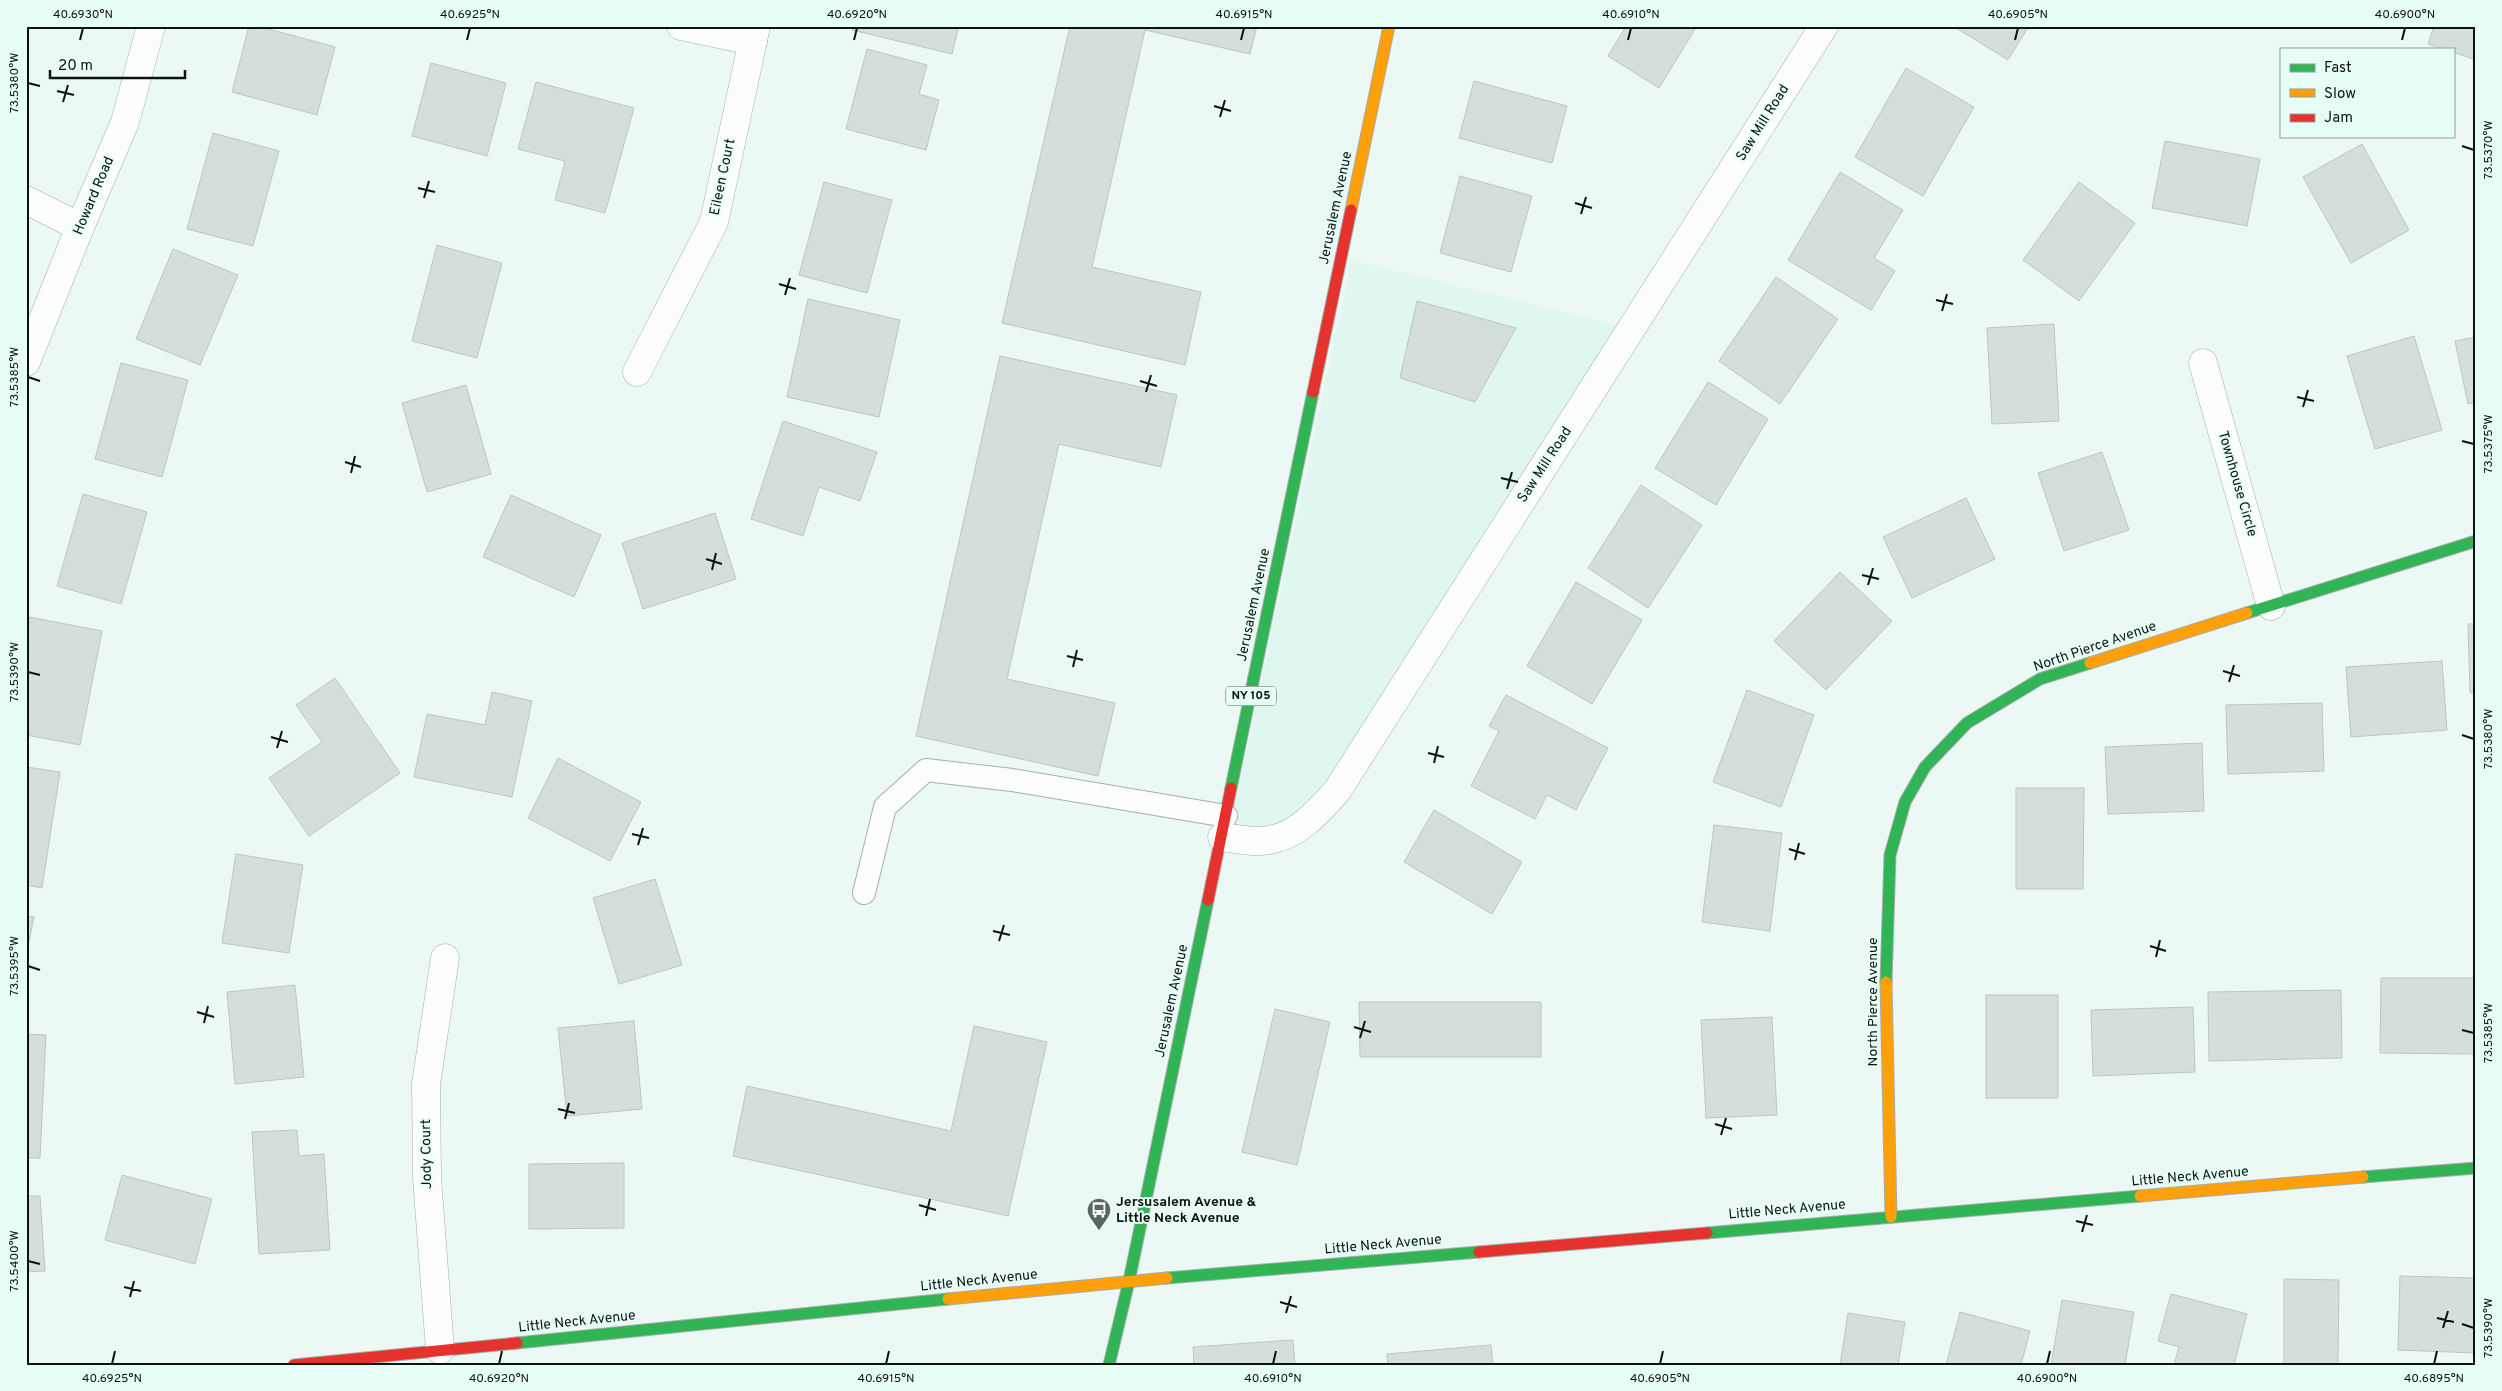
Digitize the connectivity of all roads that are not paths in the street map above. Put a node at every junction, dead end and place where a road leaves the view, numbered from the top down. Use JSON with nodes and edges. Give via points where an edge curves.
{"nodes":[{"id":1,"x":151,"y":26,"type":"edge"},
{"id":2,"x":682,"y":26,"type":"edge"},
{"id":3,"x":1389,"y":26,"type":"edge"},
{"id":4,"x":1824,"y":26,"type":"edge"},
{"id":5,"x":754,"y":34,"type":"edge"},
{"id":6,"x":26,"y":200,"type":"edge"},
{"id":7,"x":80,"y":227,"type":"junction"},
{"id":8,"x":26,"y":362,"type":"edge"},
{"id":9,"x":2203,"y":363,"type":"dead end"},
{"id":10,"x":637,"y":372,"type":"dead end"},
{"id":11,"x":2476,"y":541,"type":"edge"},
{"id":12,"x":2271,"y":606,"type":"junction"},
{"id":13,"x":1224,"y":827,"type":"junction"},
{"id":14,"x":864,"y":893,"type":"dead end"},
{"id":15,"x":445,"y":958,"type":"dead end"},
{"id":16,"x":2476,"y":1168,"type":"edge"},
{"id":17,"x":1891,"y":1217,"type":"junction"},
{"id":18,"x":1129,"y":1281,"type":"junction"},
{"id":19,"x":440,"y":1350,"type":"junction"},
{"id":20,"x":294,"y":1365,"type":"edge"},
{"id":21,"x":1109,"y":1365,"type":"edge"}],
"edges":[{"from":1,"to":7,"type":"street","name":"Howard Road","via":[[125,122]]},
{"from":2,"to":5,"type":"street"},
{"from":3,"to":13,"type":"street","name":"Jerusalem Avenue","number":"NY 105"},
{"from":4,"to":13,"type":"street","name":"Saw Mill Road","via":[[1336,791],[1312,818],[1283,836],[1268,840]]},
{"from":5,"to":10,"type":"street","name":"Eileen Court","via":[[714,222]]},
{"from":6,"to":7,"type":"street"},
{"from":7,"to":8,"type":"street","name":"Howard Road"},
{"from":9,"to":12,"type":"street","name":"Townhouse Circle"},
{"from":11,"to":12,"type":"street","name":"North Pierce Avenue"},
{"from":12,"to":17,"type":"street","name":"North Pierce Avenue","via":[[2040,680],[1967,723],[1925,767],[1905,802],[1890,856],[1885,998]]},
{"from":13,"to":14,"type":"lane","via":[[1012,780],[926,770],[885,808]]},
{"from":13,"to":18,"type":"street","name":"Jerusalem Avenue","number":"NY 105"},
{"from":15,"to":19,"type":"street","name":"Jody Court","via":[[426,1084],[427,1178]]},
{"from":16,"to":17,"type":"street","name":"Little Neck Avenue"},
{"from":17,"to":18,"type":"street","name":"Little Neck Avenue"},
{"from":18,"to":19,"type":"street","name":"Little Neck Avenue"},
{"from":18,"to":21,"type":"street","name":"Jerusalem Avenue","number":"NY 105"},
{"from":19,"to":20,"type":"street","name":"Little Neck Avenue"}]}
